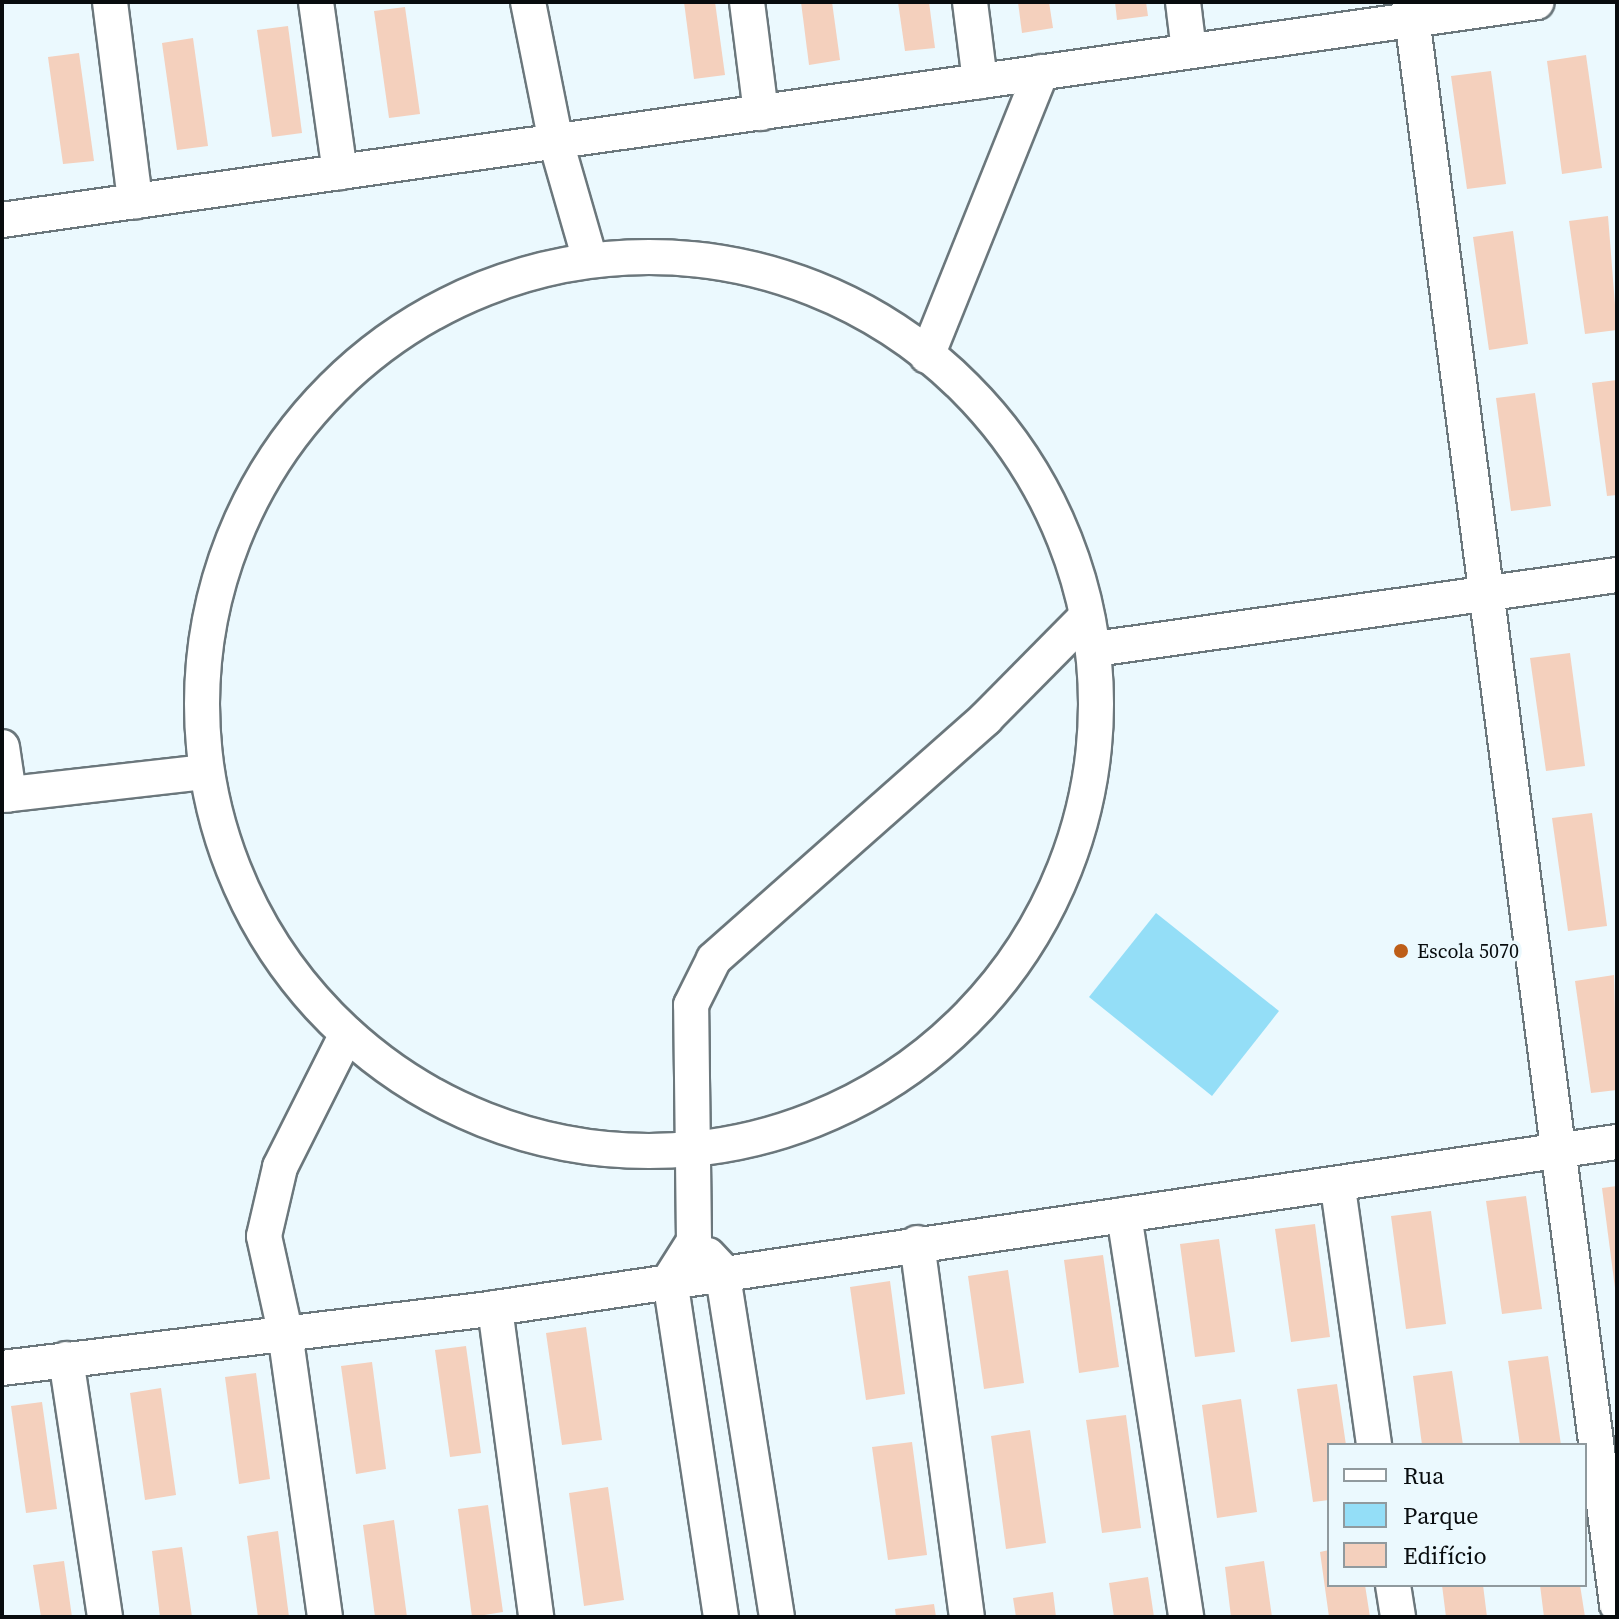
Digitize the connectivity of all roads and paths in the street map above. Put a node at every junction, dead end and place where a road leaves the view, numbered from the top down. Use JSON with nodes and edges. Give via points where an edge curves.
{"nodes":[{"id":1,"x":110,"y":2,"type":"edge"},
{"id":2,"x":316,"y":2,"type":"edge"},
{"id":3,"x":528,"y":2,"type":"edge"},
{"id":4,"x":747,"y":2,"type":"edge"},
{"id":5,"x":970,"y":2,"type":"edge"},
{"id":6,"x":1183,"y":2,"type":"edge"},
{"id":7,"x":1537,"y":2,"type":"edge"},
{"id":8,"x":1412,"y":13,"type":"edge"},
{"id":9,"x":1189,"y":51,"type":"junction"},
{"id":10,"x":1041,"y":72,"type":"junction"},
{"id":11,"x":980,"y":81,"type":"junction"},
{"id":12,"x":761,"y":113,"type":"junction"},
{"id":13,"x":556,"y":142,"type":"junction"},
{"id":14,"x":340,"y":172,"type":"junction"},
{"id":15,"x":135,"y":201,"type":"junction"},
{"id":16,"x":2,"y":220,"type":"edge"},
{"id":17,"x":589,"y":256,"type":"junction"},
{"id":18,"x":927,"y":356,"type":"junction"},
{"id":19,"x":1617,"y":575,"type":"edge"},
{"id":20,"x":1484,"y":593,"type":"junction"},
{"id":21,"x":1091,"y":633,"type":"junction"},
{"id":22,"x":2,"y":747,"type":"edge"},
{"id":23,"x":204,"y":772,"type":"junction"},
{"id":24,"x":6,"y":795,"type":"edge"},
{"id":25,"x":347,"y":1034,"type":"junction"},
{"id":26,"x":1617,"y":1142,"type":"edge"},
{"id":27,"x":1557,"y":1151,"type":"junction"},
{"id":28,"x":690,"y":1155,"type":"junction"},
{"id":29,"x":1338,"y":1188,"type":"junction"},
{"id":30,"x":1124,"y":1215,"type":"junction"},
{"id":31,"x":694,"y":1241,"type":"junction"},
{"id":32,"x":917,"y":1243,"type":"junction"},
{"id":33,"x":722,"y":1270,"type":"junction"},
{"id":34,"x":670,"y":1279,"type":"junction"},
{"id":35,"x":495,"y":1308,"type":"junction"},
{"id":36,"x":285,"y":1331,"type":"junction"},
{"id":37,"x":66,"y":1359,"type":"junction"},
{"id":38,"x":2,"y":1368,"type":"edge"},
{"id":39,"x":1374,"y":1443,"type":"edge"},
{"id":40,"x":1393,"y":1587,"type":"edge"},
{"id":41,"x":1617,"y":1605,"type":"edge"},
{"id":42,"x":105,"y":1617,"type":"edge"},
{"id":43,"x":325,"y":1617,"type":"edge"},
{"id":44,"x":536,"y":1617,"type":"edge"},
{"id":45,"x":721,"y":1617,"type":"edge"},
{"id":46,"x":777,"y":1617,"type":"edge"},
{"id":47,"x":967,"y":1617,"type":"edge"},
{"id":48,"x":1186,"y":1617,"type":"edge"},
{"id":49,"x":1398,"y":1617,"type":"edge"}],
"edges":[{"from":1,"to":15,"type":"street"},
{"from":2,"to":14,"type":"street"},
{"from":3,"to":13,"type":"street"},
{"from":4,"to":12,"type":"street"},
{"from":5,"to":11,"type":"street"},
{"from":6,"to":9,"type":"street"},
{"from":7,"to":8,"type":"street"},
{"from":8,"to":9,"type":"street"},
{"from":8,"to":20,"type":"street"},
{"from":9,"to":10,"type":"street"},
{"from":10,"to":11,"type":"street"},
{"from":10,"to":18,"type":"street"},
{"from":11,"to":12,"type":"street"},
{"from":12,"to":13,"type":"street"},
{"from":13,"to":14,"type":"street"},
{"from":13,"to":17,"type":"street"},
{"from":14,"to":15,"type":"street"},
{"from":15,"to":16,"type":"street"},
{"from":17,"to":18,"type":"street","via":[[730,259],[864,307]]},
{"from":17,"to":23,"type":"street","via":[[453,297],[337,379],[252,494],[206,629]]},
{"from":18,"to":21,"type":"street","via":[[977,394],[1056,512]]},
{"from":19,"to":20,"type":"street"},
{"from":20,"to":21,"type":"street"},
{"from":20,"to":27,"type":"street"},
{"from":21,"to":28,"type":"street","via":[[986,718],[714,959],[691,1005]]},
{"from":21,"to":28,"type":"street","via":[[1089,793],[1029,941],[949,1040],[828,1119]]},
{"from":22,"to":24,"type":"street"},
{"from":23,"to":24,"type":"street"},
{"from":23,"to":25,"type":"street","via":[[244,902],[321,1014]]},
{"from":25,"to":28,"type":"street","via":[[428,1098],[554,1147]]},
{"from":25,"to":36,"type":"street","via":[[280,1167],[264,1236]]},
{"from":26,"to":27,"type":"street"},
{"from":27,"to":29,"type":"street"},
{"from":27,"to":41,"type":"street"},
{"from":28,"to":31,"type":"street"},
{"from":29,"to":30,"type":"street"},
{"from":29,"to":39,"type":"street"},
{"from":30,"to":32,"type":"street"},
{"from":30,"to":48,"type":"street"},
{"from":31,"to":33,"type":"street"},
{"from":31,"to":34,"type":"street"},
{"from":32,"to":33,"type":"street"},
{"from":32,"to":47,"type":"street"},
{"from":33,"to":34,"type":"street"},
{"from":33,"to":46,"type":"street"},
{"from":34,"to":35,"type":"street"},
{"from":34,"to":45,"type":"street"},
{"from":35,"to":36,"type":"street"},
{"from":35,"to":44,"type":"street"},
{"from":36,"to":37,"type":"street"},
{"from":36,"to":43,"type":"street"},
{"from":37,"to":38,"type":"street"},
{"from":37,"to":42,"type":"street"},
{"from":40,"to":49,"type":"street"}]}
